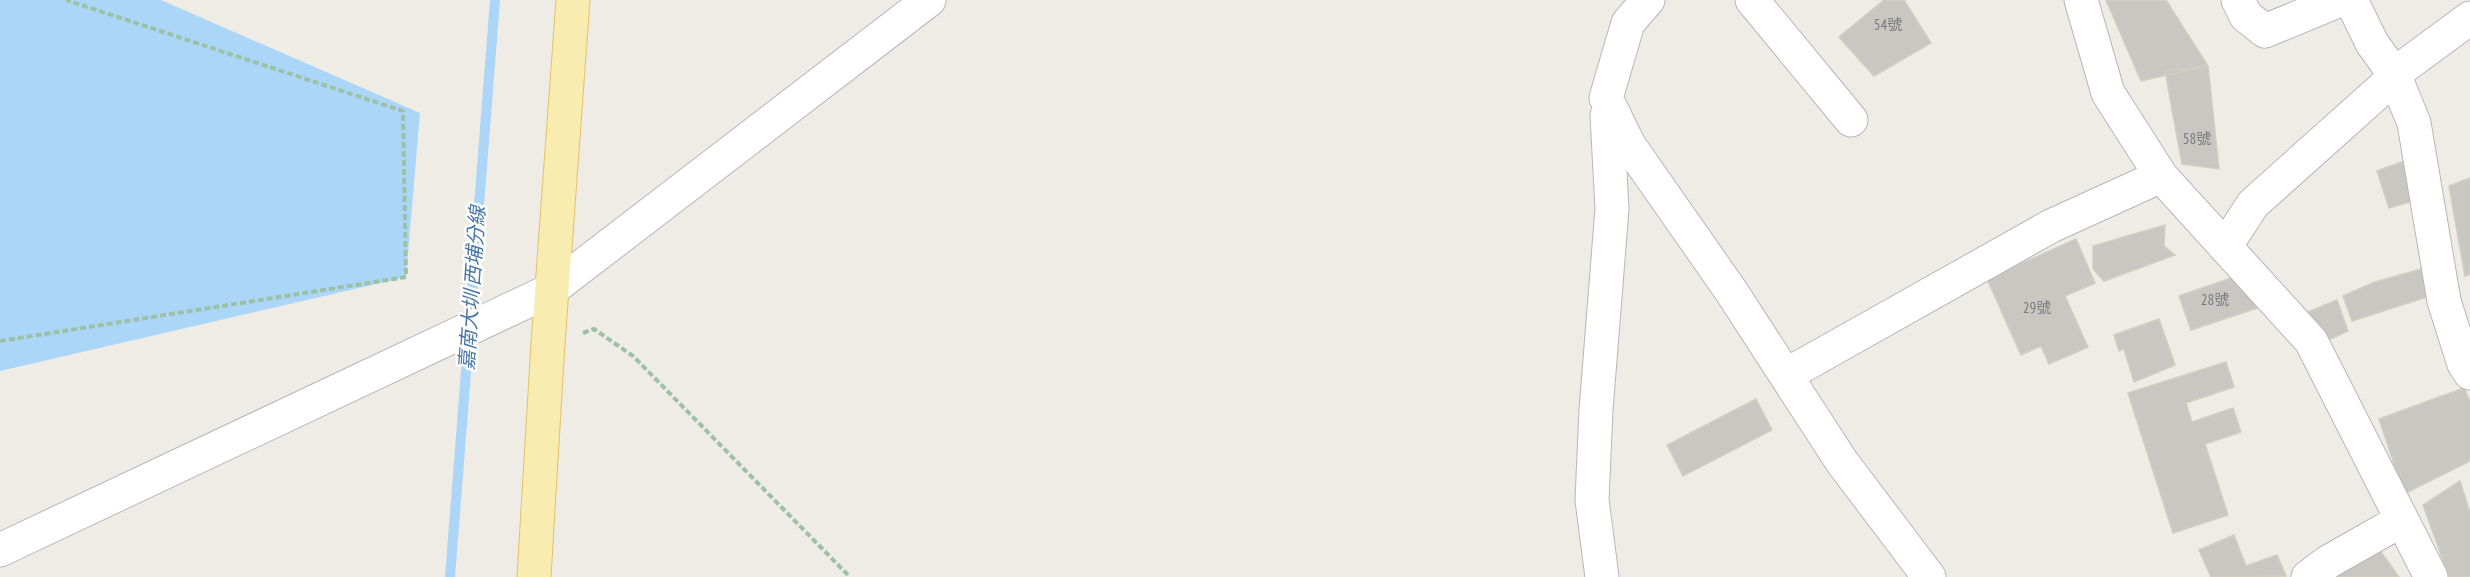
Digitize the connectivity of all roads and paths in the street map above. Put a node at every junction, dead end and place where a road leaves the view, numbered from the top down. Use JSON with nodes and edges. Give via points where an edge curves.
{"nodes":[{"id":1,"x":66,"y":0,"type":"edge"},
{"id":2,"x":573,"y":0,"type":"edge"},
{"id":3,"x":929,"y":0,"type":"edge"},
{"id":4,"x":1648,"y":0,"type":"edge"},
{"id":5,"x":1752,"y":0,"type":"edge"},
{"id":6,"x":2080,"y":0,"type":"edge"},
{"id":7,"x":2238,"y":0,"type":"edge"},
{"id":8,"x":2340,"y":0,"type":"edge"},
{"id":9,"x":2351,"y":0,"type":"edge"},
{"id":10,"x":2470,"y":18,"type":"edge"},
{"id":11,"x":2394,"y":74,"type":"junction"},
{"id":12,"x":1606,"y":98,"type":"junction"},
{"id":13,"x":1851,"y":120,"type":"dead end"},
{"id":14,"x":2161,"y":176,"type":"junction"},
{"id":15,"x":2225,"y":247,"type":"junction"},
{"id":16,"x":551,"y":290,"type":"junction"},
{"id":17,"x":0,"y":341,"type":"edge"},
{"id":18,"x":548,"y":343,"type":"junction"},
{"id":19,"x":2470,"y":373,"type":"edge"},
{"id":20,"x":1786,"y":375,"type":"junction"},
{"id":21,"x":2402,"y":520,"type":"junction"},
{"id":22,"x":0,"y":550,"type":"edge"},
{"id":23,"x":534,"y":577,"type":"edge"},
{"id":24,"x":850,"y":577,"type":"edge"},
{"id":25,"x":1602,"y":577,"type":"edge"},
{"id":26,"x":1929,"y":577,"type":"edge"},
{"id":27,"x":2308,"y":577,"type":"edge"},
{"id":28,"x":2431,"y":577,"type":"edge"}],
"edges":[{"from":1,"to":17,"type":"path","via":[[403,111],[406,277]]},
{"from":2,"to":16,"type":"main road"},
{"from":3,"to":16,"type":"lane"},
{"from":4,"to":12,"type":"lane","via":[[1628,23]]},
{"from":5,"to":13,"type":"lane"},
{"from":6,"to":14,"type":"lane","via":[[2108,93]]},
{"from":7,"to":8,"type":"lane","via":[[2246,16],[2265,31]]},
{"from":9,"to":11,"type":"lane","via":[[2372,43]]},
{"from":10,"to":11,"type":"lane"},
{"from":11,"to":15,"type":"lane","via":[[2253,204]]},
{"from":11,"to":19,"type":"lane","via":[[2415,123],[2444,301]]},
{"from":12,"to":20,"type":"lane","via":[[1629,145]]},
{"from":12,"to":25,"type":"lane","via":[[1612,209],[1592,500]]},
{"from":14,"to":15,"type":"lane"},
{"from":14,"to":20,"type":"lane","via":[[2051,226]]},
{"from":15,"to":21,"type":"lane","via":[[2311,341]]},
{"from":16,"to":18,"type":"main road"},
{"from":16,"to":22,"type":"lane"},
{"from":18,"to":23,"type":"main road"},
{"from":18,"to":24,"type":"path","via":[[594,330],[633,356]]},
{"from":20,"to":26,"type":"lane","via":[[1842,462]]},
{"from":21,"to":27,"type":"lane"},
{"from":21,"to":28,"type":"lane"}]}
